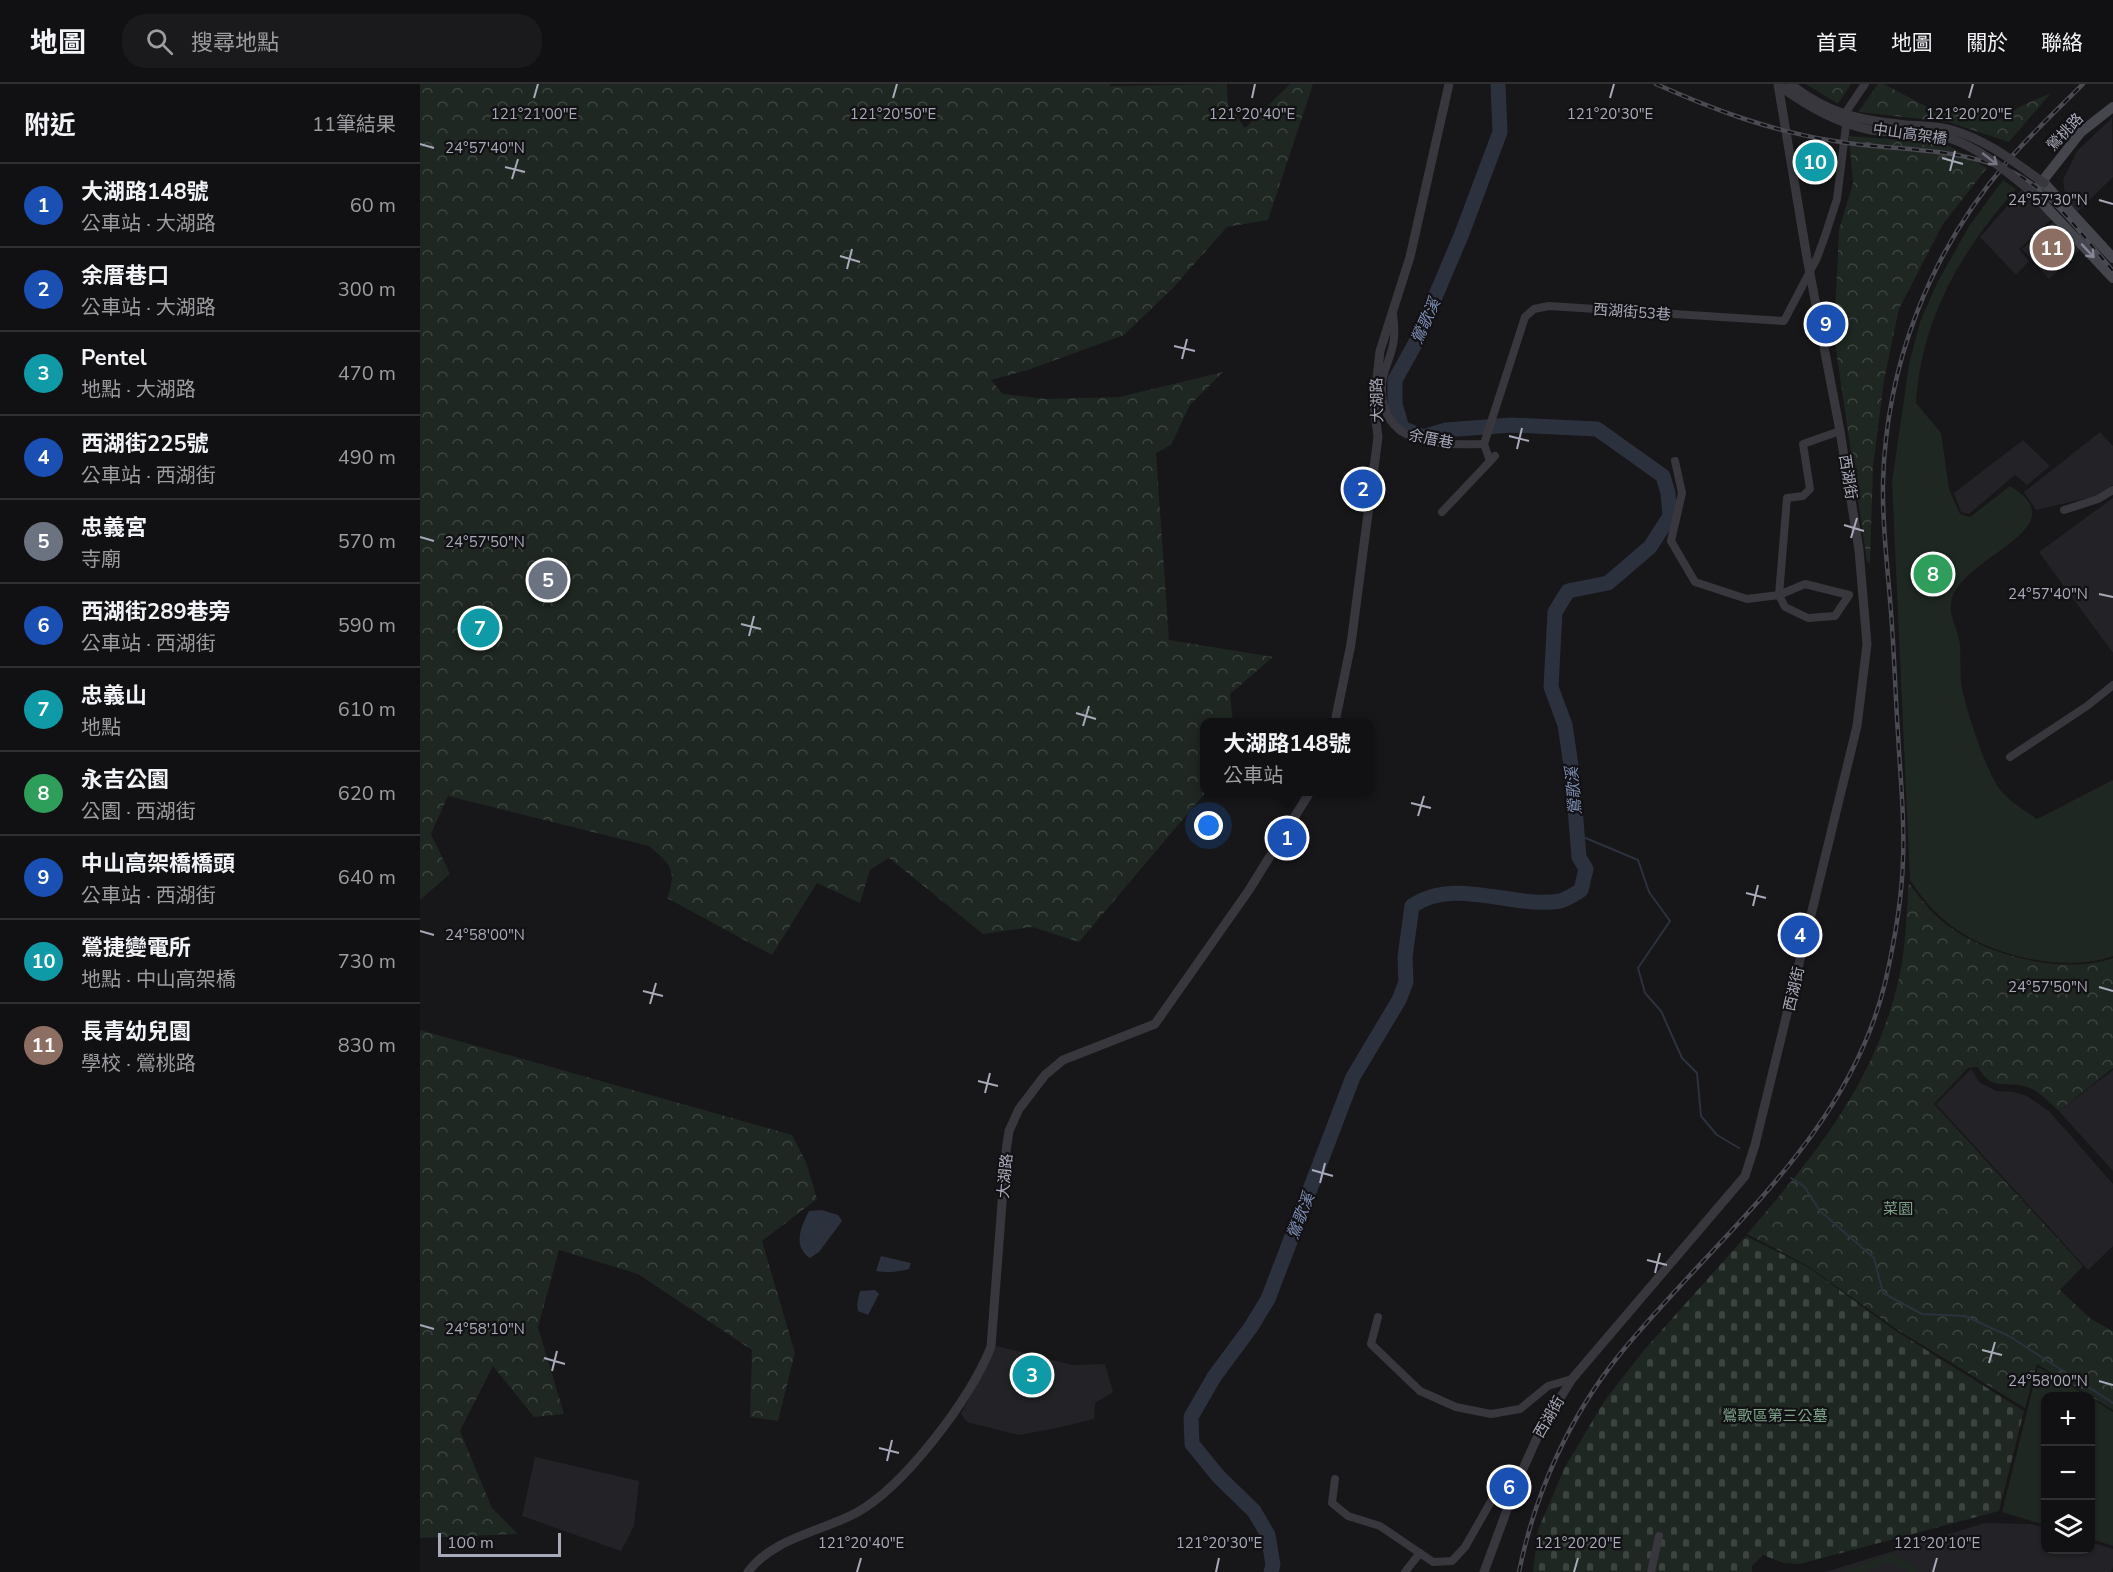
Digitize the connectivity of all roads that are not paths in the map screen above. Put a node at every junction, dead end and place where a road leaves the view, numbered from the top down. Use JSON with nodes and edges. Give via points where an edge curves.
{"nodes":[{"id":1,"x":1449,"y":84,"type":"edge"},
{"id":2,"x":1865,"y":84,"type":"edge"},
{"id":3,"x":1783,"y":85,"type":"edge"},
{"id":4,"x":2113,"y":107,"type":"edge"},
{"id":5,"x":2044,"y":183,"type":"junction"},
{"id":6,"x":2033,"y":193,"type":"junction"},
{"id":7,"x":2113,"y":258,"type":"edge"},
{"id":8,"x":1810,"y":272,"type":"junction"},
{"id":9,"x":2113,"y":278,"type":"edge"},
{"id":10,"x":1393,"y":310,"type":"junction"},
{"id":11,"x":1840,"y":431,"type":"junction"},
{"id":12,"x":1484,"y":444,"type":"junction"},
{"id":13,"x":1676,"y":461,"type":"dead end"},
{"id":14,"x":2113,"y":490,"type":"edge"},
{"id":15,"x":2064,"y":510,"type":"dead end"},
{"id":16,"x":1442,"y":512,"type":"dead end"},
{"id":17,"x":1779,"y":595,"type":"junction"},
{"id":18,"x":2113,"y":685,"type":"edge"},
{"id":19,"x":1336,"y":718,"type":"edge"},
{"id":20,"x":2010,"y":757,"type":"dead end"},
{"id":21,"x":1307,"y":796,"type":"edge"},
{"id":22,"x":1378,"y":1317,"type":"dead end"},
{"id":23,"x":1572,"y":1378,"type":"junction"},
{"id":24,"x":1335,"y":1479,"type":"dead end"},
{"id":25,"x":1512,"y":1494,"type":"junction"},
{"id":26,"x":1659,"y":1536,"type":"dead end"},
{"id":27,"x":1420,"y":1553,"type":"junction"},
{"id":28,"x":748,"y":1572,"type":"edge"},
{"id":29,"x":1405,"y":1572,"type":"edge"},
{"id":30,"x":1484,"y":1572,"type":"edge"},
{"id":31,"x":1651,"y":1572,"type":"edge"}],
"edges":[{"from":1,"to":10,"type":"street","name":"大湖路","via":[[1410,257]]},
{"from":2,"to":8,"type":"street","via":[[1848,109],[1837,199]]},
{"from":3,"to":5,"type":"street","name":"中山高架橋","bridge":true,"via":[[1839,114],[1872,122],[1949,130],[1982,141]]},
{"from":3,"to":6,"type":"street","name":"中山高架橋","one_way":true,"bridge":true,"via":[[1811,108],[1840,121],[1871,130],[1947,137],[1978,150]]},
{"from":3,"to":8,"type":"street","name":"西湖街"},
{"from":4,"to":5,"type":"main road","name":"鶯桃路","via":[[2074,140]]},
{"from":5,"to":6,"type":"main road","name":"鶯桃路"},
{"from":5,"to":7,"type":"main road"},
{"from":6,"to":9,"type":"main road","one_way":true},
{"from":8,"to":11,"type":"street","name":"西湖街"},
{"from":8,"to":12,"type":"street","name":"西湖街53巷","via":[[1784,321],[1549,306],[1534,309],[1526,317]]},
{"from":10,"to":12,"type":"street","name":"余厝巷","via":[[1394,339],[1382,381],[1383,405],[1390,420],[1399,432],[1428,440]]},
{"from":10,"to":19,"type":"street","name":"大湖路","via":[[1375,377],[1378,436],[1351,644]]},
{"from":11,"to":17,"type":"street","via":[[1803,444],[1809,489],[1803,496],[1787,498]]},
{"from":11,"to":23,"type":"street","name":"西湖街","via":[[1859,550],[1867,644],[1857,726],[1755,1145],[1745,1176]]},
{"from":12,"to":16,"type":"street","via":[[1493,459]]},
{"from":13,"to":17,"type":"street","via":[[1682,493],[1671,541],[1695,582],[1747,599]]},
{"from":14,"to":15,"type":"street"},
{"from":17,"to":17,"type":"street","via":[[1785,607],[1808,618],[1835,616],[1849,595],[1806,584]]},
{"from":18,"to":20,"type":"street"},
{"from":21,"to":28,"type":"street","name":"大湖路","via":[[1155,1024],[1063,1060],[1045,1075],[1019,1109],[1009,1131],[1006,1151],[991,1347],[969,1393],[896,1483],[875,1501],[856,1513],[792,1539],[758,1559]]},
{"from":22,"to":23,"type":"street","via":[[1371,1344],[1420,1391],[1456,1407],[1491,1414],[1520,1409],[1548,1386]]},
{"from":23,"to":25,"type":"street","name":"西湖街","via":[[1541,1429]]},
{"from":24,"to":27,"type":"street","via":[[1332,1503],[1348,1515],[1380,1526]]},
{"from":25,"to":27,"type":"street","via":[[1494,1497],[1452,1561],[1433,1562]]},
{"from":25,"to":30,"type":"street","name":"西湖街"},
{"from":26,"to":31,"type":"street"},
{"from":27,"to":29,"type":"street"}]}
